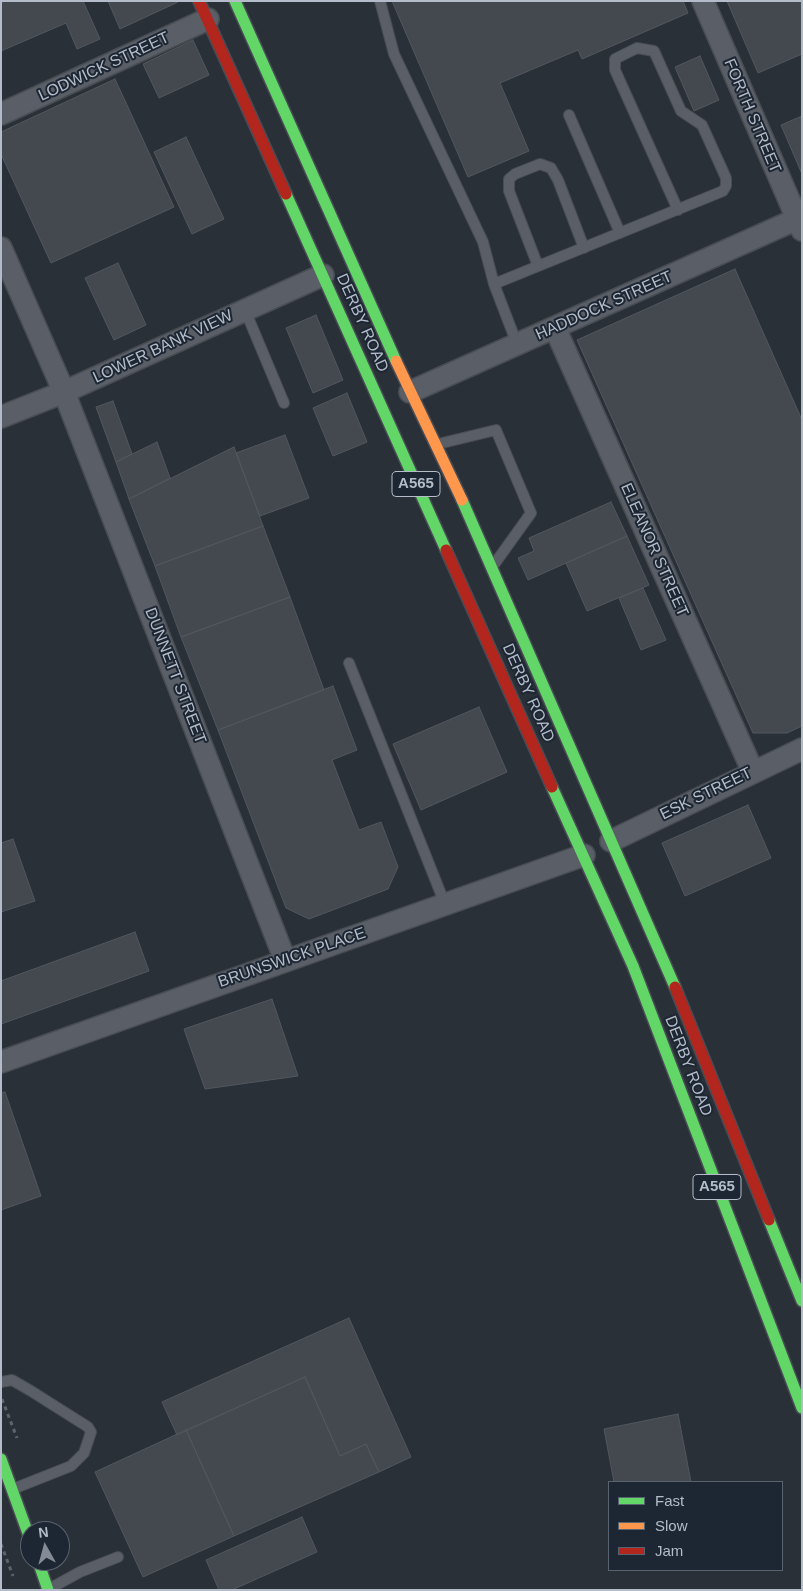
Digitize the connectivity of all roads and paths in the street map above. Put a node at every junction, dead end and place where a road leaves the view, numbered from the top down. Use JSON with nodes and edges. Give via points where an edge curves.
{"nodes":[{"id":1,"x":235,"y":1,"type":"edge"},
{"id":2,"x":380,"y":1,"type":"edge"},
{"id":3,"x":703,"y":1,"type":"edge"},
{"id":4,"x":203,"y":10,"type":"edge"},
{"id":5,"x":1,"y":114,"type":"edge"},
{"id":6,"x":569,"y":115,"type":"dead end"},
{"id":7,"x":678,"y":210,"type":"junction"},
{"id":8,"x":799,"y":225,"type":"edge"},
{"id":9,"x":620,"y":233,"type":"junction"},
{"id":10,"x":1,"y":248,"type":"edge"},
{"id":11,"x":584,"y":248,"type":"junction"},
{"id":12,"x":538,"y":266,"type":"junction"},
{"id":13,"x":323,"y":275,"type":"junction"},
{"id":14,"x":494,"y":284,"type":"junction"},
{"id":15,"x":245,"y":310,"type":"junction"},
{"id":16,"x":555,"y":328,"type":"junction"},
{"id":17,"x":517,"y":344,"type":"junction"},
{"id":18,"x":64,"y":392,"type":"junction"},
{"id":19,"x":410,"y":392,"type":"junction"},
{"id":20,"x":284,"y":403,"type":"dead end"},
{"id":21,"x":1,"y":417,"type":"edge"},
{"id":22,"x":437,"y":444,"type":"junction"},
{"id":23,"x":491,"y":569,"type":"junction"},
{"id":24,"x":349,"y":663,"type":"dead end"},
{"id":25,"x":802,"y":749,"type":"edge"},
{"id":26,"x":753,"y":772,"type":"junction"},
{"id":27,"x":611,"y":840,"type":"junction"},
{"id":28,"x":584,"y":855,"type":"junction"},
{"id":29,"x":445,"y":904,"type":"junction"},
{"id":30,"x":284,"y":960,"type":"junction"},
{"id":31,"x":1,"y":1062,"type":"edge"},
{"id":32,"x":802,"y":1300,"type":"edge"},
{"id":33,"x":1,"y":1382,"type":"edge"},
{"id":34,"x":802,"y":1408,"type":"edge"},
{"id":35,"x":1,"y":1459,"type":"edge"},
{"id":36,"x":12,"y":1489,"type":"junction"},
{"id":37,"x":24,"y":1521,"type":"edge"},
{"id":38,"x":1,"y":1544,"type":"edge"},
{"id":39,"x":118,"y":1557,"type":"dead end"},
{"id":40,"x":42,"y":1571,"type":"edge"},
{"id":41,"x":15,"y":1580,"type":"dead end"},
{"id":42,"x":48,"y":1589,"type":"edge"}],
"edges":[{"from":1,"to":19,"type":"main road","name":"DERBY ROAD","number":"A565"},
{"from":2,"to":14,"type":"lane","via":[[394,54],[483,242]]},
{"from":3,"to":8,"type":"street","name":"FORTH STREET"},
{"from":4,"to":5,"type":"street","name":"LODWICK STREET"},
{"from":4,"to":13,"type":"main road","name":"DERBY ROAD","number":"A565"},
{"from":6,"to":9,"type":"lane"},
{"from":7,"to":7,"type":"lane","via":[[724,191],[726,178],[702,125],[680,112],[654,51],[637,48],[615,60],[615,70]]},
{"from":7,"to":9,"type":"lane"},
{"from":8,"to":16,"type":"street","name":"HADDOCK STREET"},
{"from":9,"to":11,"type":"lane"},
{"from":10,"to":18,"type":"street","name":"DUNNETT STREET"},
{"from":11,"to":12,"type":"lane"},
{"from":11,"to":12,"type":"lane","via":[[551,168],[540,164],[514,174],[509,179],[509,191]]},
{"from":12,"to":14,"type":"lane"},
{"from":13,"to":15,"type":"street","name":"LOWER BANK VIEW"},
{"from":13,"to":28,"type":"main road","name":"DERBY ROAD","number":"A565"},
{"from":14,"to":17,"type":"lane"},
{"from":15,"to":18,"type":"street","name":"LOWER BANK VIEW"},
{"from":15,"to":20,"type":"lane"},
{"from":16,"to":17,"type":"street","name":"HADDOCK STREET"},
{"from":16,"to":26,"type":"street","name":"ELEANOR STREET"},
{"from":17,"to":19,"type":"street","name":"HADDOCK STREET"},
{"from":18,"to":21,"type":"street","name":"LOWER BANK VIEW"},
{"from":18,"to":30,"type":"street","name":"DUNNETT STREET"},
{"from":19,"to":22,"type":"main road","name":"DERBY ROAD","number":"A565"},
{"from":22,"to":23,"type":"main road","name":"DERBY ROAD","number":"A565"},
{"from":22,"to":23,"type":"lane","via":[[496,430],[531,513]]},
{"from":23,"to":27,"type":"main road","name":"DERBY ROAD","number":"A565"},
{"from":24,"to":29,"type":"lane"},
{"from":25,"to":26,"type":"street","name":"ESK STREET"},
{"from":26,"to":27,"type":"street","name":"ESK STREET"},
{"from":27,"to":32,"type":"main road","name":"DERBY ROAD","number":"A565","via":[[662,956]]},
{"from":28,"to":29,"type":"street","name":"BRUNSWICK PLACE"},
{"from":28,"to":34,"type":"main road","name":"DERBY ROAD","number":"A565","via":[[633,966]]},
{"from":29,"to":30,"type":"street","name":"BRUNSWICK PLACE"},
{"from":30,"to":31,"type":"street","name":"BRUNSWICK PLACE"},
{"from":33,"to":36,"type":"lane","via":[[12,1380],[88,1427],[91,1432],[84,1453],[71,1466]]},
{"from":35,"to":36,"type":"main road"},
{"from":36,"to":37,"type":"main road"},
{"from":38,"to":41,"type":"path"},
{"from":39,"to":42,"type":"lane"},
{"from":40,"to":42,"type":"main road"}]}
